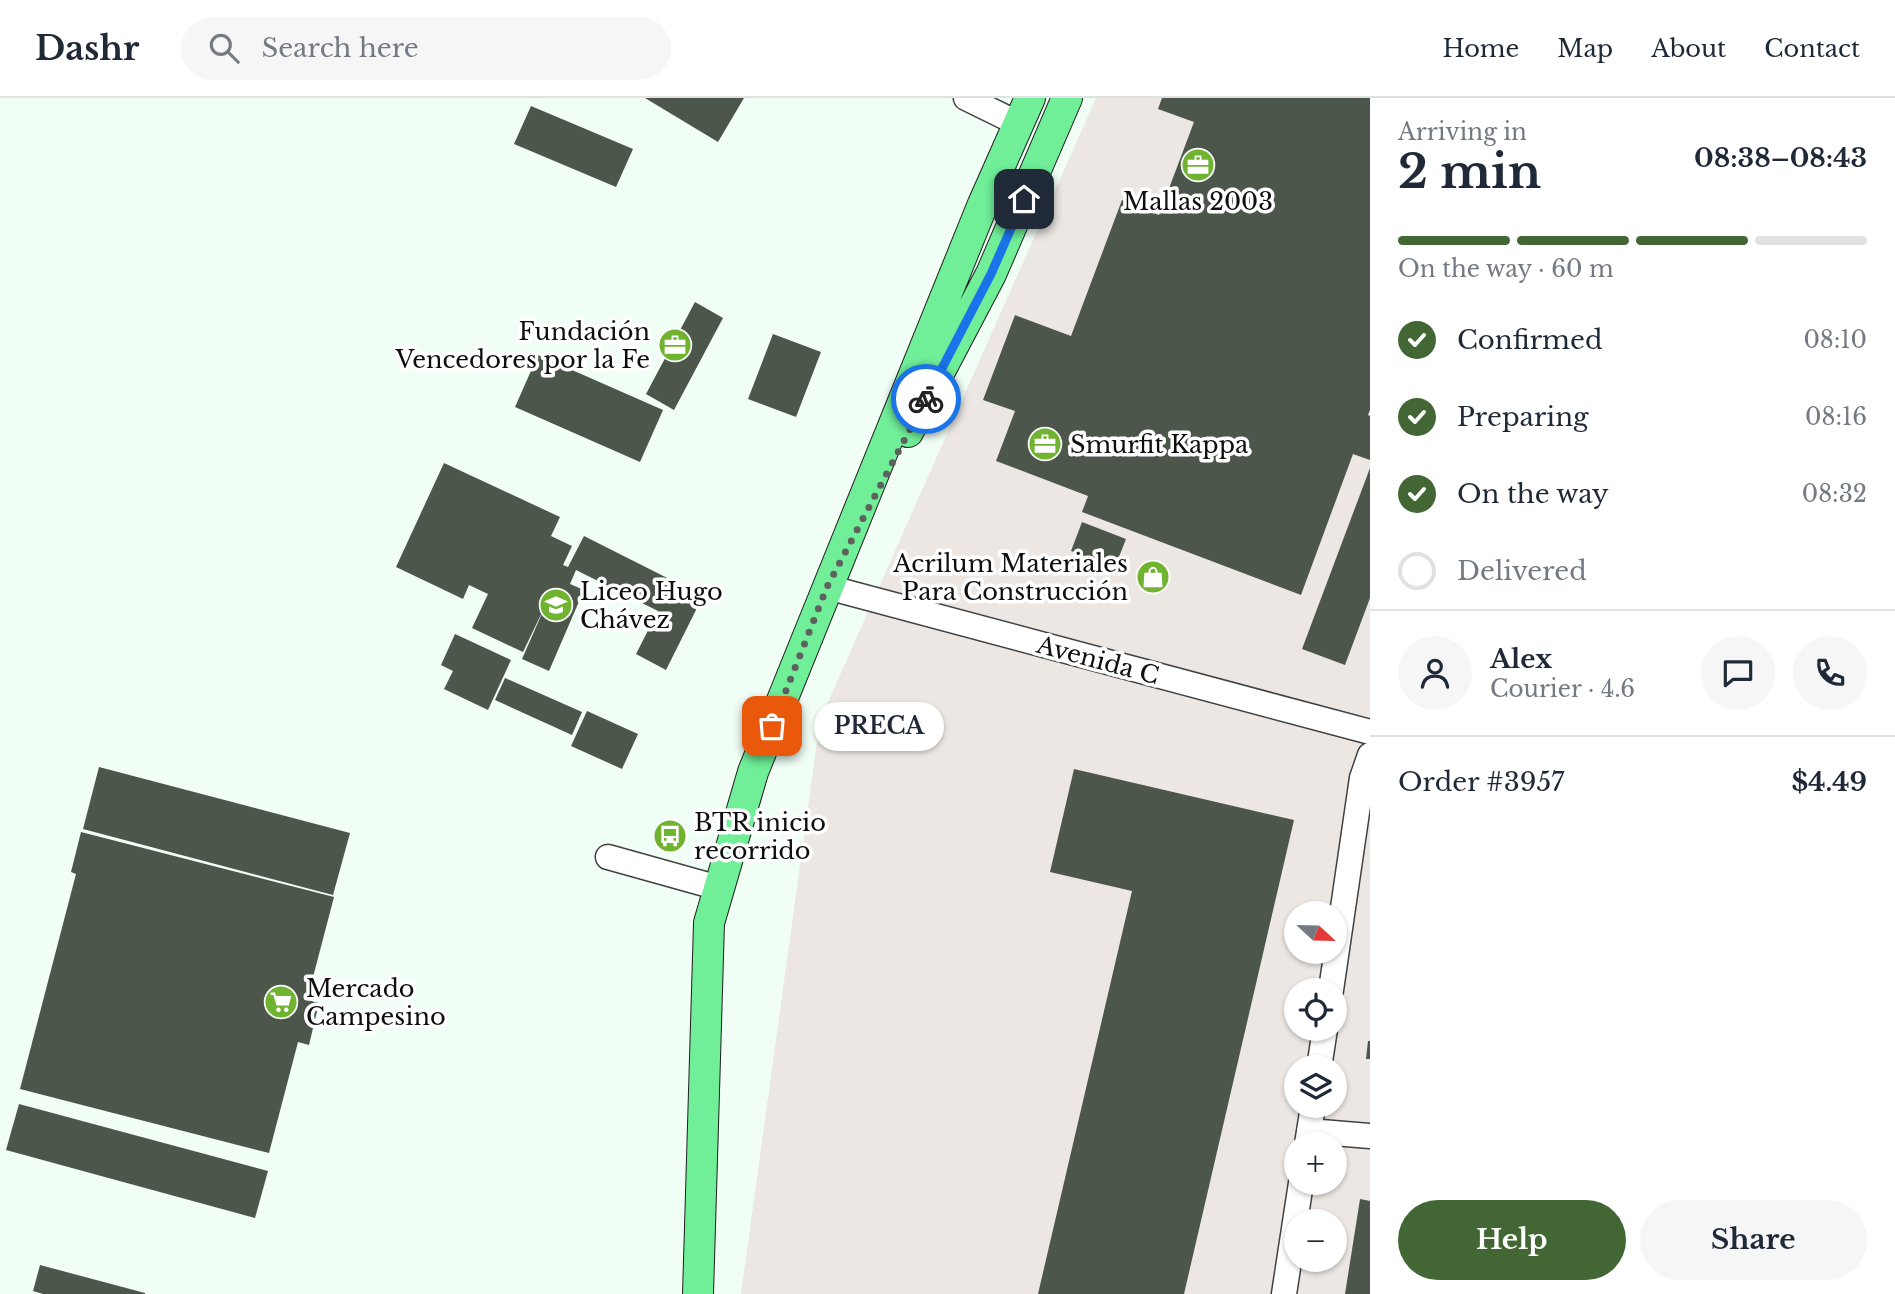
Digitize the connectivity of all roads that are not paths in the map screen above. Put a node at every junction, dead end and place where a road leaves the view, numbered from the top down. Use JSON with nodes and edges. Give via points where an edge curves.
{"nodes":[{"id":1,"x":966,"y":98,"type":"edge"},
{"id":2,"x":1067,"y":98,"type":"edge"},
{"id":3,"x":1024,"y":111,"type":"edge"},
{"id":4,"x":827,"y":587,"type":"junction"},
{"id":5,"x":1370,"y":732,"type":"edge"},
{"id":6,"x":1370,"y":755,"type":"edge"},
{"id":7,"x":1363,"y":837,"type":"edge"},
{"id":8,"x":608,"y":857,"type":"dead end"},
{"id":9,"x":719,"y":888,"type":"junction"},
{"id":10,"x":1334,"y":978,"type":"edge"},
{"id":11,"x":1370,"y":1136,"type":"edge"},
{"id":12,"x":1347,"y":1137,"type":"edge"},
{"id":13,"x":1299,"y":1195,"type":"edge"},
{"id":14,"x":693,"y":1293,"type":"edge"},
{"id":15,"x":1284,"y":1294,"type":"edge"}],
"edges":[{"from":1,"to":3,"type":"street"},
{"from":2,"to":4,"type":"main road","via":[[991,274]]},
{"from":3,"to":4,"type":"main road"},
{"from":4,"to":5,"type":"street","name":"Avenida C"},
{"from":4,"to":9,"type":"main road","via":[[753,772]]},
{"from":6,"to":7,"type":"street","via":[[1362,778]]},
{"from":7,"to":10,"type":"street"},
{"from":8,"to":9,"type":"street"},
{"from":9,"to":14,"type":"main road","via":[[709,923]]},
{"from":11,"to":12,"type":"street"},
{"from":13,"to":15,"type":"street"}]}
